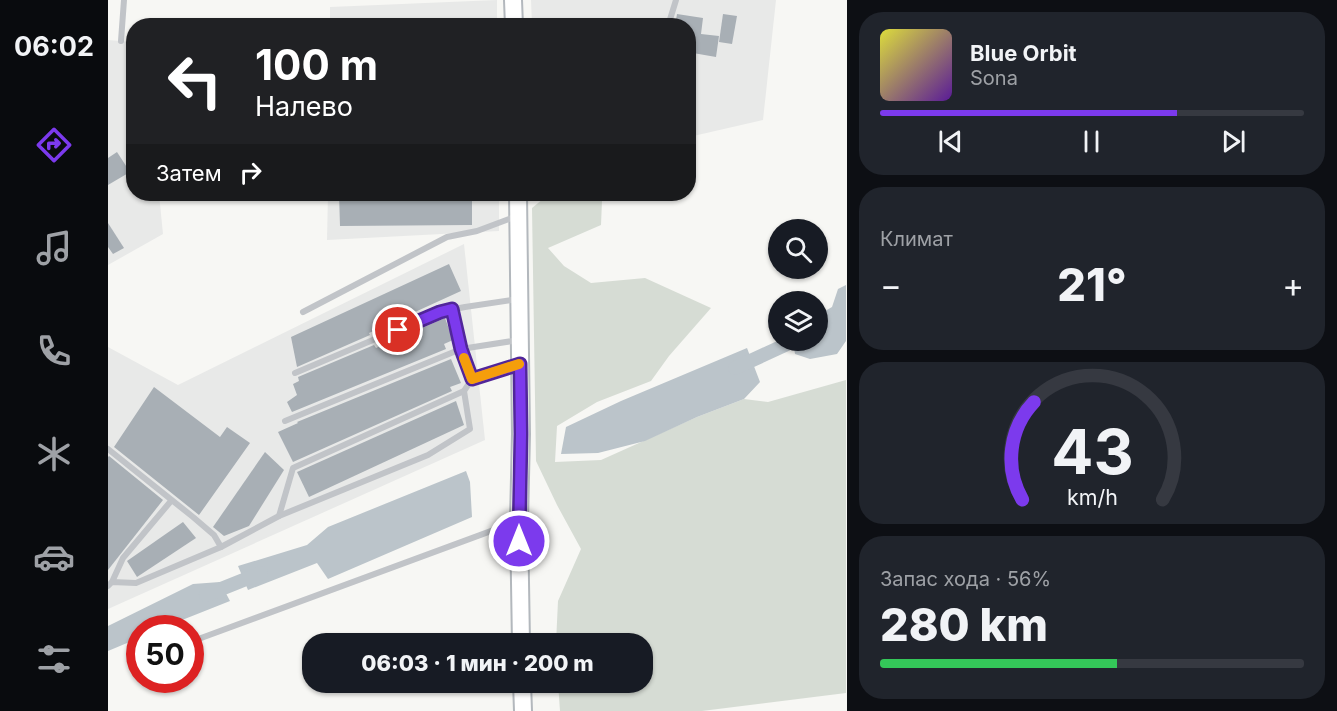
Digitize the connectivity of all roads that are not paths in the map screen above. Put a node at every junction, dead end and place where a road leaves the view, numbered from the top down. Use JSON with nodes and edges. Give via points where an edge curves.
{"nodes":[{"id":1,"x":124,"y":0,"type":"edge"},
{"id":2,"x":513,"y":0,"type":"edge"},
{"id":3,"x":676,"y":0,"type":"edge"},
{"id":4,"x":514,"y":18,"type":"edge"},
{"id":5,"x":670,"y":18,"type":"edge"},
{"id":6,"x":121,"y":41,"type":"dead end"},
{"id":7,"x":518,"y":201,"type":"edge"},
{"id":8,"x":518,"y":216,"type":"junction"},
{"id":9,"x":519,"y":299,"type":"junction"},
{"id":10,"x":452,"y":309,"type":"junction"},
{"id":11,"x":303,"y":312,"type":"dead end"},
{"id":12,"x":520,"y":339,"type":"junction"},
{"id":13,"x":461,"y":349,"type":"junction"},
{"id":14,"x":520,"y":364,"type":"junction"},
{"id":15,"x":295,"y":374,"type":"dead end"},
{"id":16,"x":472,"y":379,"type":"junction"},
{"id":17,"x":464,"y":391,"type":"junction"},
{"id":18,"x":285,"y":421,"type":"dead end"},
{"id":19,"x":108,"y":449,"type":"edge"},
{"id":20,"x":171,"y":501,"type":"junction"},
{"id":21,"x":279,"y":516,"type":"junction"},
{"id":22,"x":519,"y":521,"type":"junction"},
{"id":23,"x":221,"y":546,"type":"junction"},
{"id":24,"x":110,"y":584,"type":"edge"},
{"id":25,"x":521,"y":633,"type":"edge"},
{"id":26,"x":204,"y":637,"type":"edge"},
{"id":27,"x":522,"y":693,"type":"edge"},
{"id":28,"x":523,"y":711,"type":"edge"}],
"edges":[{"from":1,"to":6,"type":"lane"},
{"from":2,"to":4,"type":"main road"},
{"from":3,"to":5,"type":"lane"},
{"from":7,"to":8,"type":"main road"},
{"from":8,"to":9,"type":"main road"},
{"from":8,"to":11,"type":"lane","via":[[447,237]]},
{"from":9,"to":10,"type":"lane"},
{"from":9,"to":12,"type":"main road"},
{"from":10,"to":13,"type":"lane"},
{"from":10,"to":15,"type":"lane"},
{"from":12,"to":13,"type":"lane"},
{"from":12,"to":14,"type":"main road"},
{"from":13,"to":16,"type":"lane"},
{"from":13,"to":18,"type":"lane"},
{"from":14,"to":16,"type":"lane"},
{"from":14,"to":22,"type":"main road"},
{"from":16,"to":17,"type":"lane"},
{"from":17,"to":21,"type":"lane","via":[[293,468]]},
{"from":17,"to":21,"type":"lane","via":[[470,429],[428,455]]},
{"from":19,"to":20,"type":"lane"},
{"from":20,"to":23,"type":"lane","via":[[214,535]]},
{"from":20,"to":24,"type":"lane","via":[[123,558]]},
{"from":21,"to":23,"type":"lane"},
{"from":22,"to":25,"type":"main road"},
{"from":22,"to":26,"type":"lane"},
{"from":23,"to":24,"type":"lane","via":[[136,583]]},
{"from":27,"to":28,"type":"main road"}]}
